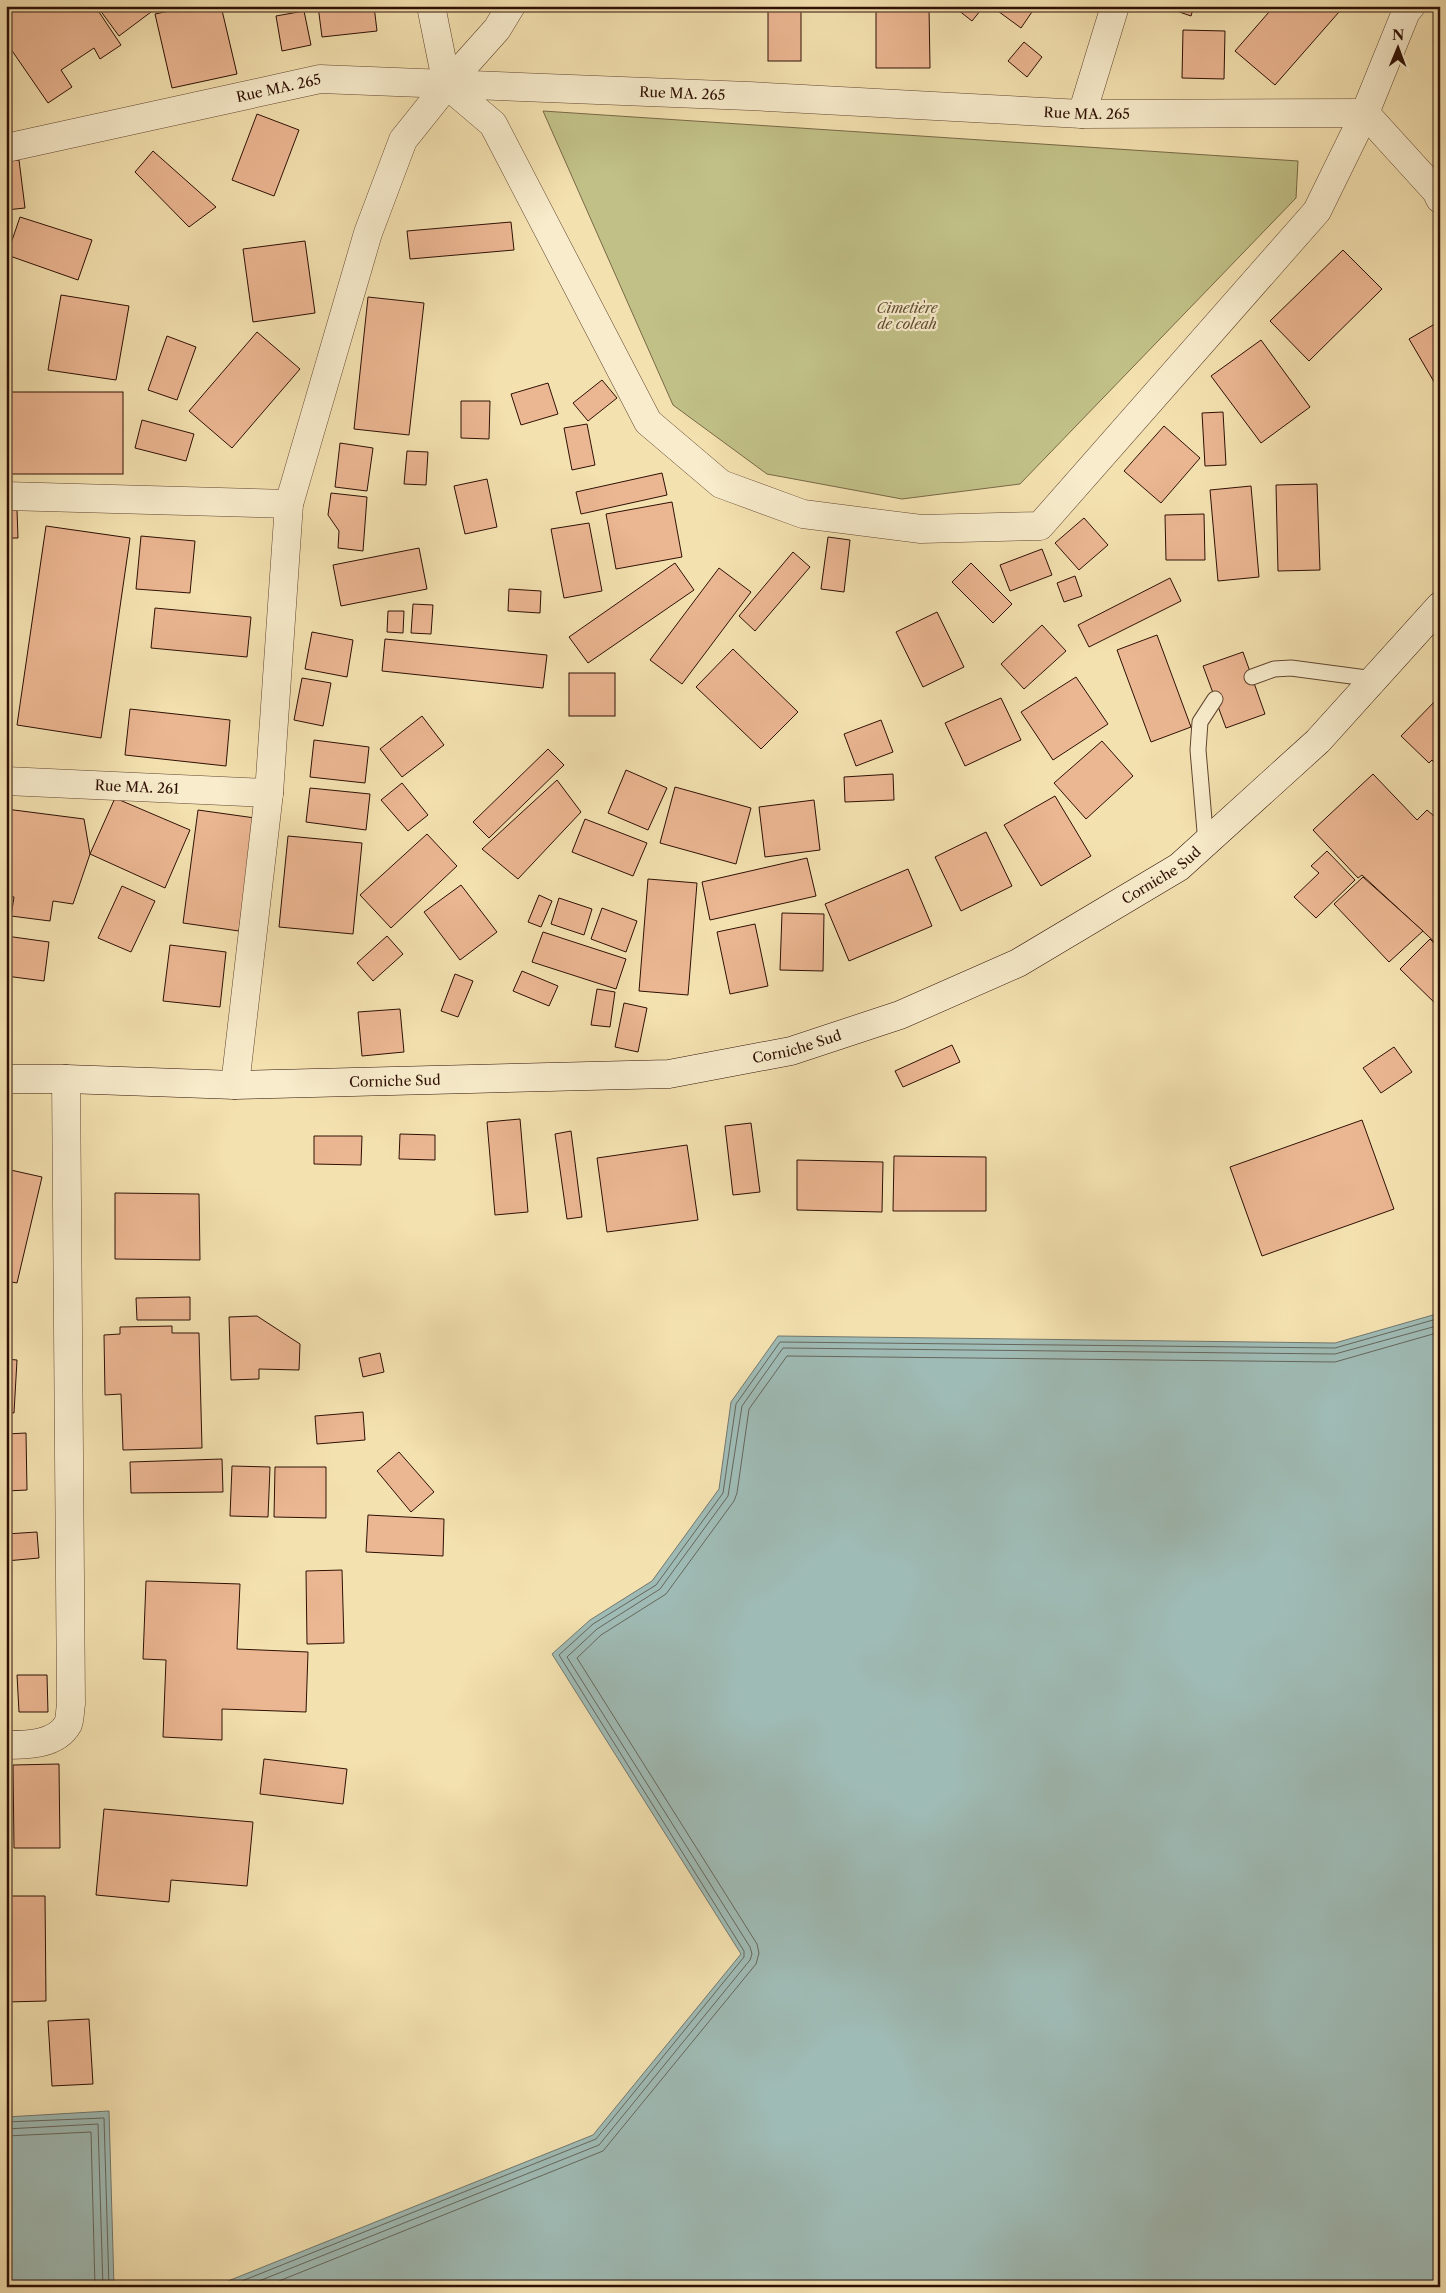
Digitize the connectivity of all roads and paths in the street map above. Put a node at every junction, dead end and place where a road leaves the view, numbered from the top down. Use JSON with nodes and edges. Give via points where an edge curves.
{"nodes":[{"id":1,"x":432,"y":6,"type":"edge"},
{"id":2,"x":511,"y":6,"type":"edge"},
{"id":3,"x":1115,"y":6,"type":"edge"},
{"id":4,"x":1411,"y":6,"type":"edge"},
{"id":5,"x":447,"y":85,"type":"junction"},
{"id":6,"x":1365,"y":113,"type":"junction"},
{"id":7,"x":1082,"y":114,"type":"junction"},
{"id":8,"x":6,"y":148,"type":"edge"},
{"id":9,"x":1440,"y":200,"type":"edge"},
{"id":10,"x":6,"y":496,"type":"edge"},
{"id":11,"x":290,"y":504,"type":"junction"},
{"id":12,"x":1440,"y":606,"type":"edge"},
{"id":13,"x":1252,"y":677,"type":"dead end"},
{"id":14,"x":1374,"y":679,"type":"junction"},
{"id":15,"x":1215,"y":699,"type":"dead end"},
{"id":16,"x":6,"y":781,"type":"edge"},
{"id":17,"x":269,"y":793,"type":"junction"},
{"id":18,"x":1206,"y":843,"type":"junction"},
{"id":19,"x":6,"y":1079,"type":"edge"},
{"id":20,"x":66,"y":1079,"type":"junction"},
{"id":21,"x":235,"y":1085,"type":"junction"},
{"id":22,"x":6,"y":1745,"type":"edge"}],
"edges":[{"from":1,"to":5,"type":"street"},
{"from":2,"to":5,"type":"street","via":[[497,29]]},
{"from":3,"to":7,"type":"street"},
{"from":4,"to":6,"type":"street"},
{"from":5,"to":6,"type":"street","via":[[493,124],[648,422],[721,484],[803,514],[921,529],[1040,526],[1317,210]]},
{"from":5,"to":7,"type":"street","name":"Rue MA. 265","via":[[750,96]]},
{"from":5,"to":8,"type":"street","name":"Rue MA. 265","via":[[320,79]]},
{"from":5,"to":11,"type":"street","via":[[403,140],[375,214]]},
{"from":6,"to":7,"type":"street","name":"Rue MA. 265"},
{"from":6,"to":9,"type":"street","via":[[1436,191]]},
{"from":10,"to":11,"type":"street"},
{"from":11,"to":17,"type":"street"},
{"from":12,"to":14,"type":"street","name":"Corniche Sud"},
{"from":13,"to":14,"type":"lane","via":[[1274,668],[1291,668]]},
{"from":14,"to":18,"type":"street","name":"Corniche Sud","via":[[1318,741]]},
{"from":15,"to":18,"type":"lane","via":[[1200,722],[1198,741]]},
{"from":16,"to":17,"type":"street","name":"Rue MA. 261"},
{"from":17,"to":21,"type":"street"},
{"from":18,"to":21,"type":"street","name":"Corniche Sud","via":[[1179,867],[1018,963],[900,1015],[791,1051],[669,1074]]},
{"from":19,"to":20,"type":"street","name":"Corniche Sud"},
{"from":20,"to":21,"type":"street","name":"Corniche Sud"},
{"from":20,"to":22,"type":"street","via":[[71,1704],[68,1723],[56,1736],[33,1745]]}]}
